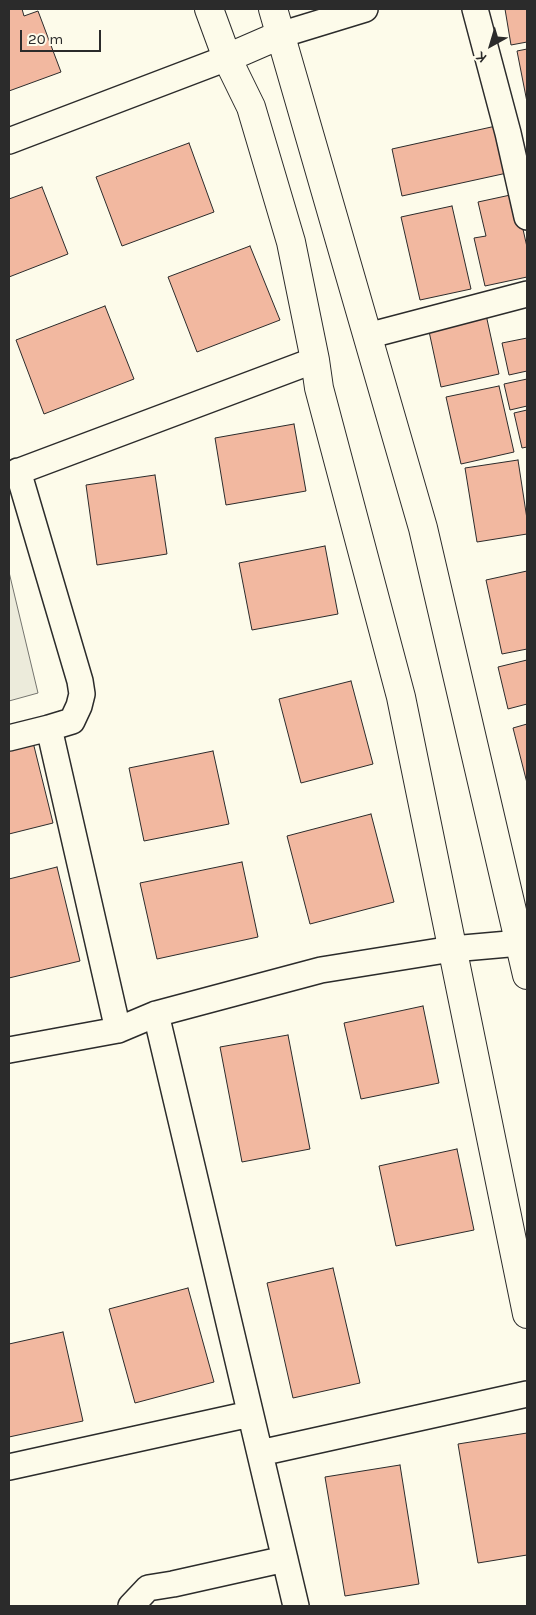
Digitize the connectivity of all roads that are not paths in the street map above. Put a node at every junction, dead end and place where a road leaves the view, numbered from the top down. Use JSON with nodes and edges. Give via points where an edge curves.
{"nodes":[{"id":1,"x":209,"y":9,"type":"edge"},
{"id":2,"x":273,"y":9,"type":"edge"},
{"id":3,"x":365,"y":9,"type":"edge"},
{"id":4,"x":475,"y":9,"type":"edge"},
{"id":5,"x":280,"y":35,"type":"junction"},
{"id":6,"x":226,"y":58,"type":"junction"},
{"id":7,"x":518,"y":131,"type":"edge"},
{"id":8,"x":9,"y":140,"type":"edge"},
{"id":9,"x":527,"y":217,"type":"edge"},
{"id":10,"x":527,"y":294,"type":"edge"},
{"id":11,"x":367,"y":336,"type":"junction"},
{"id":12,"x":315,"y":360,"type":"junction"},
{"id":13,"x":13,"y":473,"type":"edge"},
{"id":14,"x":50,"y":728,"type":"junction"},
{"id":15,"x":9,"y":738,"type":"edge"},
{"id":16,"x":524,"y":941,"type":"edge"},
{"id":17,"x":452,"y":949,"type":"junction"},
{"id":18,"x":527,"y":975,"type":"edge"},
{"id":19,"x":156,"y":1014,"type":"junction"},
{"id":20,"x":118,"y":1030,"type":"junction"},
{"id":21,"x":9,"y":1050,"type":"edge"},
{"id":22,"x":527,"y":1314,"type":"edge"},
{"id":23,"x":527,"y":1394,"type":"edge"},
{"id":24,"x":250,"y":1414,"type":"junction"},
{"id":25,"x":260,"y":1453,"type":"junction"},
{"id":26,"x":9,"y":1468,"type":"edge"},
{"id":27,"x":285,"y":1559,"type":"junction"},
{"id":28,"x":131,"y":1606,"type":"edge"},
{"id":29,"x":296,"y":1606,"type":"edge"}],
"edges":[{"from":1,"to":6,"type":"street"},
{"from":2,"to":5,"type":"street"},
{"from":3,"to":5,"type":"street"},
{"from":4,"to":7,"type":"street"},
{"from":5,"to":6,"type":"street"},
{"from":5,"to":11,"type":"street"},
{"from":6,"to":8,"type":"street"},
{"from":6,"to":12,"type":"street","via":[[251,107],[290,242]]},
{"from":7,"to":9,"type":"street"},
{"from":10,"to":11,"type":"street"},
{"from":11,"to":16,"type":"street","via":[[424,528]]},
{"from":12,"to":13,"type":"street"},
{"from":12,"to":17,"type":"street","via":[[318,388],[400,697]]},
{"from":13,"to":14,"type":"street","via":[[82,694],[72,720]]},
{"from":14,"to":15,"type":"street"},
{"from":14,"to":20,"type":"street"},
{"from":16,"to":17,"type":"street"},
{"from":16,"to":18,"type":"street"},
{"from":17,"to":19,"type":"street","via":[[320,970]]},
{"from":17,"to":22,"type":"street"},
{"from":19,"to":20,"type":"street"},
{"from":19,"to":24,"type":"street"},
{"from":20,"to":21,"type":"street"},
{"from":23,"to":25,"type":"street"},
{"from":24,"to":25,"type":"street"},
{"from":24,"to":26,"type":"street"},
{"from":25,"to":27,"type":"street"},
{"from":27,"to":28,"type":"street","via":[[148,1588]]},
{"from":27,"to":29,"type":"street"}]}
